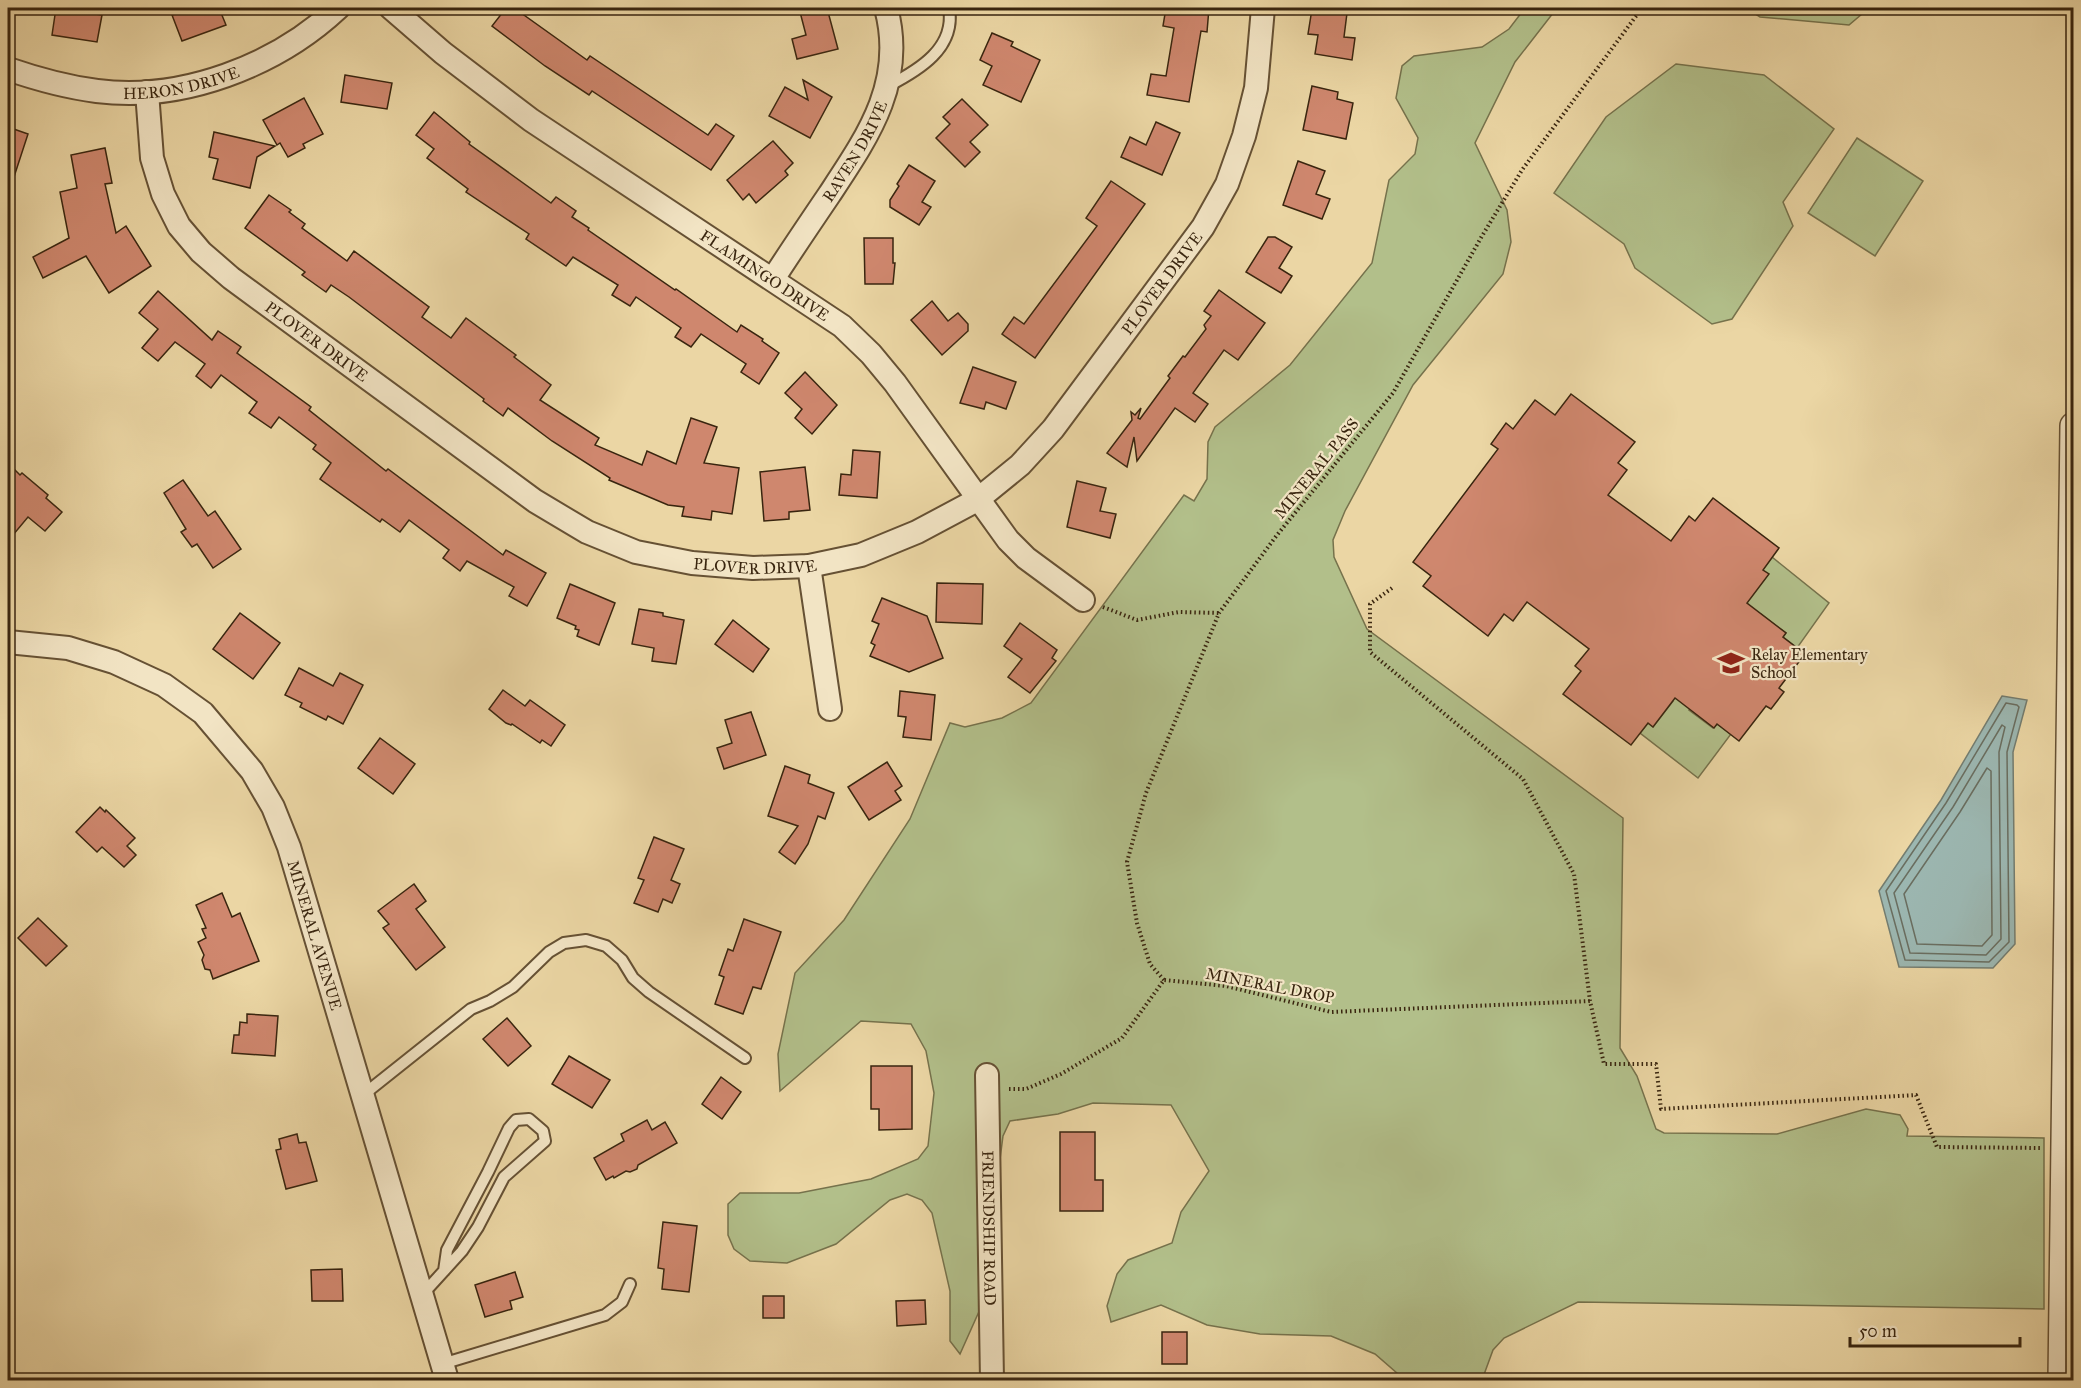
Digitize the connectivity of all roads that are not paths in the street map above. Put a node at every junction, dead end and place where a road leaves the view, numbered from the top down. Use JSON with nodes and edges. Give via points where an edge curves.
{"nodes":[{"id":1,"x":338,"y":8,"type":"edge"},
{"id":2,"x":392,"y":8,"type":"edge"},
{"id":3,"x":886,"y":8,"type":"edge"},
{"id":4,"x":949,"y":8,"type":"edge"},
{"id":5,"x":1263,"y":8,"type":"edge"},
{"id":6,"x":8,"y":69,"type":"edge"},
{"id":7,"x":886,"y":87,"type":"junction"},
{"id":8,"x":147,"y":92,"type":"junction"},
{"id":9,"x":773,"y":279,"type":"junction"},
{"id":10,"x":2073,"y":426,"type":"edge"},
{"id":11,"x":977,"y":500,"type":"junction"},
{"id":12,"x":809,"y":566,"type":"junction"},
{"id":13,"x":1083,"y":600,"type":"road end"},
{"id":14,"x":8,"y":642,"type":"edge"},
{"id":15,"x":2072,"y":645,"type":"edge"},
{"id":16,"x":830,"y":709,"type":"dead end"},
{"id":17,"x":2071,"y":886,"type":"edge"},
{"id":18,"x":745,"y":1058,"type":"dead end"},
{"id":19,"x":987,"y":1082,"type":"road end"},
{"id":20,"x":362,"y":1095,"type":"junction"},
{"id":21,"x":2068,"y":1133,"type":"edge"},
{"id":22,"x":444,"y":1271,"type":"junction"},
{"id":23,"x":630,"y":1284,"type":"dead end"},
{"id":24,"x":422,"y":1296,"type":"junction"},
{"id":25,"x":444,"y":1372,"type":"edge"},
{"id":26,"x":992,"y":1380,"type":"edge"},
{"id":27,"x":2062,"y":1380,"type":"edge"}],
"edges":[{"from":1,"to":8,"type":"street","name":"HERON DRIVE","via":[[294,44],[248,67],[203,83]]},
{"from":2,"to":9,"type":"street","name":"FLAMINGO DRIVE","via":[[443,53],[531,120]]},
{"from":3,"to":7,"type":"street","name":"RAVEN DRIVE","via":[[891,56]]},
{"from":4,"to":7,"type":"lane","via":[[948,30],[931,60]]},
{"from":5,"to":11,"type":"street","name":"PLOVER DRIVE","via":[[1256,88],[1244,136],[1227,184],[1203,227],[1053,429],[1020,465]]},
{"from":6,"to":8,"type":"street","name":"HERON DRIVE","via":[[47,83],[99,92]]},
{"from":7,"to":9,"type":"street","name":"RAVEN DRIVE","via":[[864,143]]},
{"from":8,"to":12,"type":"street","name":"PLOVER DRIVE","via":[[152,158],[163,194],[179,226],[201,252],[240,285],[534,501],[587,532],[636,552],[692,563],[753,568]]},
{"from":9,"to":11,"type":"street","name":"FLAMINGO DRIVE","via":[[842,326],[871,354]]},
{"from":10,"to":15,"type":"street"},
{"from":11,"to":12,"type":"street","name":"PLOVER DRIVE","via":[[917,532],[861,555]]},
{"from":11,"to":13,"type":"street","name":"FLAMINGO DRIVE","via":[[1026,558]]},
{"from":12,"to":16,"type":"street"},
{"from":14,"to":20,"type":"street","name":"MINERAL AVENUE","via":[[68,648],[114,662],[164,686],[203,713],[252,771],[273,807],[289,847]]},
{"from":15,"to":17,"type":"street"},
{"from":17,"to":21,"type":"street"},
{"from":18,"to":20,"type":"lane","via":[[649,992],[606,946],[586,940],[564,943],[549,952],[513,987],[471,1009]]},
{"from":19,"to":26,"type":"street","name":"FRIENDSHIP ROAD"},
{"from":20,"to":24,"type":"street","name":"MINERAL AVENUE"},
{"from":21,"to":27,"type":"street"},
{"from":22,"to":22,"type":"lane","via":[[478,1227],[504,1177],[545,1141],[543,1131],[529,1119],[516,1120],[508,1128],[447,1250]]},
{"from":22,"to":24,"type":"lane"},
{"from":23,"to":25,"type":"lane","via":[[622,1302],[605,1315]]},
{"from":24,"to":25,"type":"street","name":"MINERAL AVENUE"}]}
